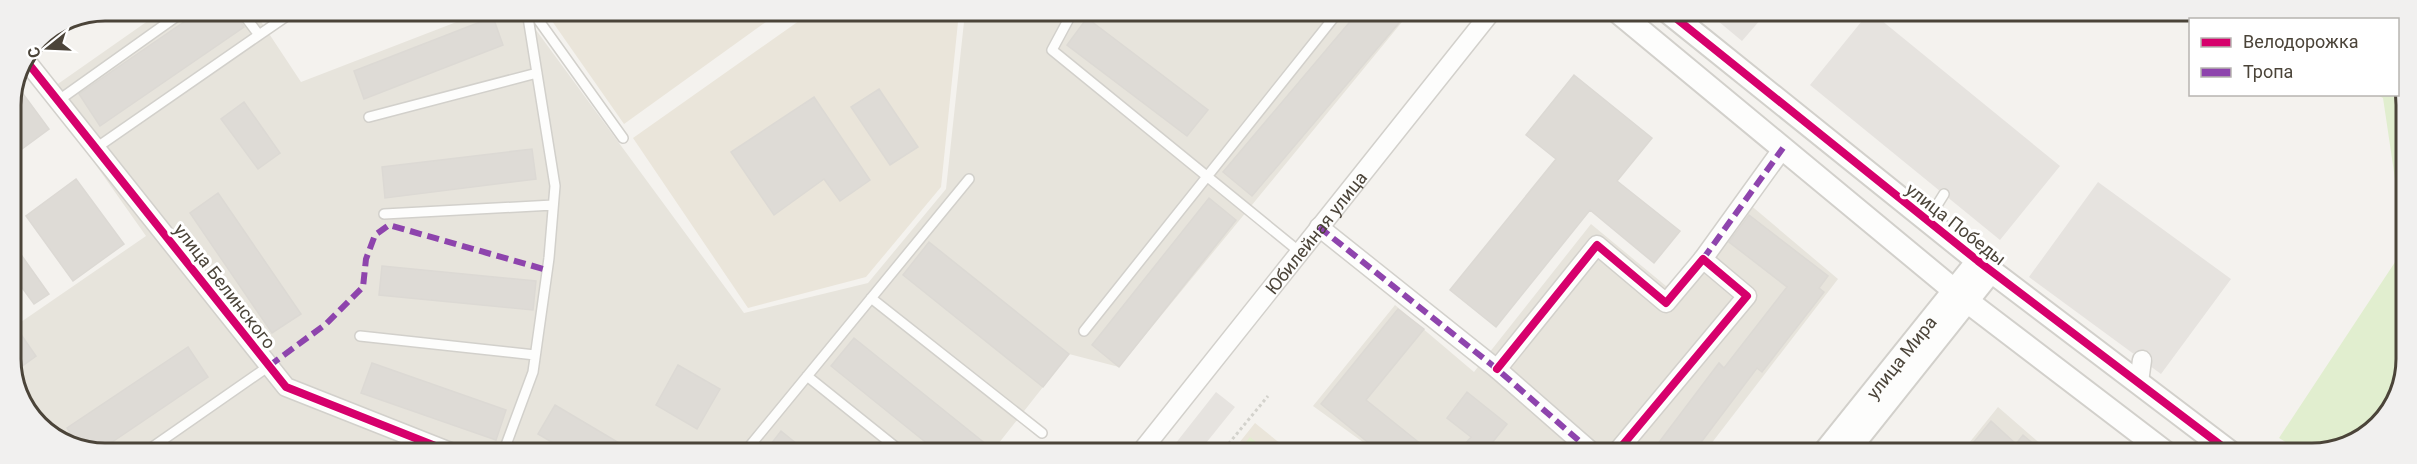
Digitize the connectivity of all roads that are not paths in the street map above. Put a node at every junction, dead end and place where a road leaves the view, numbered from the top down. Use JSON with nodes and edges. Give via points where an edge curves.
{"nodes":[{"id":1,"x":169,"y":21,"type":"edge"},
{"id":2,"x":249,"y":21,"type":"edge"},
{"id":3,"x":279,"y":21,"type":"edge"},
{"id":4,"x":529,"y":21,"type":"edge"},
{"id":5,"x":539,"y":21,"type":"edge"},
{"id":6,"x":1068,"y":21,"type":"edge"},
{"id":7,"x":1331,"y":21,"type":"edge"},
{"id":8,"x":1484,"y":21,"type":"edge"},
{"id":9,"x":1629,"y":21,"type":"edge"},
{"id":10,"x":1679,"y":21,"type":"edge"},
{"id":11,"x":259,"y":35,"type":"junction"},
{"id":12,"x":31,"y":66,"type":"edge"},
{"id":13,"x":537,"y":73,"type":"junction"},
{"id":14,"x":59,"y":100,"type":"junction"},
{"id":15,"x":369,"y":117,"type":"dead end"},
{"id":16,"x":623,"y":138,"type":"dead end"},
{"id":17,"x":96,"y":148,"type":"junction"},
{"id":18,"x":1783,"y":148,"type":"junction"},
{"id":19,"x":1207,"y":177,"type":"junction"},
{"id":20,"x":969,"y":179,"type":"dead end"},
{"id":21,"x":1944,"y":194,"type":"dead end"},
{"id":22,"x":553,"y":205,"type":"junction"},
{"id":23,"x":384,"y":214,"type":"dead end"},
{"id":24,"x":1932,"y":225,"type":"junction"},
{"id":25,"x":1319,"y":227,"type":"junction"},
{"id":26,"x":1301,"y":253,"type":"junction"},
{"id":27,"x":1702,"y":259,"type":"junction"},
{"id":28,"x":1984,"y":266,"type":"junction"},
{"id":29,"x":1961,"y":295,"type":"junction"},
{"id":30,"x":871,"y":298,"type":"junction"},
{"id":31,"x":1084,"y":331,"type":"dead end"},
{"id":32,"x":360,"y":336,"type":"dead end"},
{"id":33,"x":536,"y":355,"type":"junction"},
{"id":34,"x":269,"y":366,"type":"junction"},
{"id":35,"x":1497,"y":369,"type":"junction"},
{"id":36,"x":807,"y":376,"type":"junction"},
{"id":37,"x":1042,"y":433,"type":"dead end"},
{"id":38,"x":158,"y":443,"type":"edge"},
{"id":39,"x":428,"y":443,"type":"edge"},
{"id":40,"x":507,"y":443,"type":"edge"},
{"id":41,"x":752,"y":443,"type":"edge"},
{"id":42,"x":891,"y":443,"type":"edge"},
{"id":43,"x":1148,"y":443,"type":"edge"},
{"id":44,"x":1582,"y":443,"type":"edge"},
{"id":45,"x":1624,"y":443,"type":"edge"},
{"id":46,"x":1833,"y":443,"type":"edge"},
{"id":47,"x":1853,"y":443,"type":"edge"},
{"id":48,"x":2146,"y":443,"type":"edge"},
{"id":49,"x":2220,"y":443,"type":"edge"}],
"edges":[{"from":1,"to":14,"type":"lane"},
{"from":2,"to":11,"type":"lane"},
{"from":3,"to":11,"type":"lane"},
{"from":4,"to":13,"type":"lane"},
{"from":5,"to":16,"type":"lane"},
{"from":6,"to":19,"type":"lane","via":[[1052,50]]},
{"from":7,"to":19,"type":"lane"},
{"from":8,"to":25,"type":"street","name":"Юбилейная улица"},
{"from":9,"to":18,"type":"street"},
{"from":10,"to":24,"type":"street","name":"улица Победы"},
{"from":11,"to":17,"type":"lane"},
{"from":12,"to":14,"type":"street","name":"улица Белинского"},
{"from":13,"to":15,"type":"lane"},
{"from":13,"to":22,"type":"lane","via":[[555,186]]},
{"from":14,"to":17,"type":"street","name":"улица Белинского"},
{"from":17,"to":34,"type":"street","name":"улица Белинского"},
{"from":18,"to":27,"type":"street"},
{"from":18,"to":29,"type":"street"},
{"from":19,"to":26,"type":"lane"},
{"from":19,"to":31,"type":"lane"},
{"from":20,"to":30,"type":"lane"},
{"from":21,"to":24,"type":"lane","via":[[1934,210]]},
{"from":22,"to":23,"type":"lane"},
{"from":22,"to":33,"type":"lane"},
{"from":24,"to":28,"type":"street","name":"улица Победы"},
{"from":25,"to":26,"type":"street","name":"Юбилейная улица"},
{"from":25,"to":35,"type":"street"},
{"from":26,"to":43,"type":"street","name":"Юбилейная улица"},
{"from":27,"to":35,"type":"street","via":[[1666,303],[1597,245]]},
{"from":27,"to":45,"type":"street","via":[[1747,296]]},
{"from":28,"to":29,"type":"street","name":"улица Мира"},
{"from":28,"to":49,"type":"street","name":"улица Победы","via":[[2141,371]]},
{"from":29,"to":46,"type":"street","name":"улица Мира"},
{"from":29,"to":47,"type":"street","name":"улица Мира"},
{"from":29,"to":48,"type":"street"},
{"from":30,"to":36,"type":"lane"},
{"from":30,"to":37,"type":"lane"},
{"from":32,"to":33,"type":"lane"},
{"from":33,"to":40,"type":"lane"},
{"from":34,"to":38,"type":"lane"},
{"from":34,"to":39,"type":"street","name":"улица Белинского","via":[[286,387]]},
{"from":35,"to":44,"type":"street"},
{"from":36,"to":41,"type":"lane"},
{"from":36,"to":42,"type":"lane"}]}
